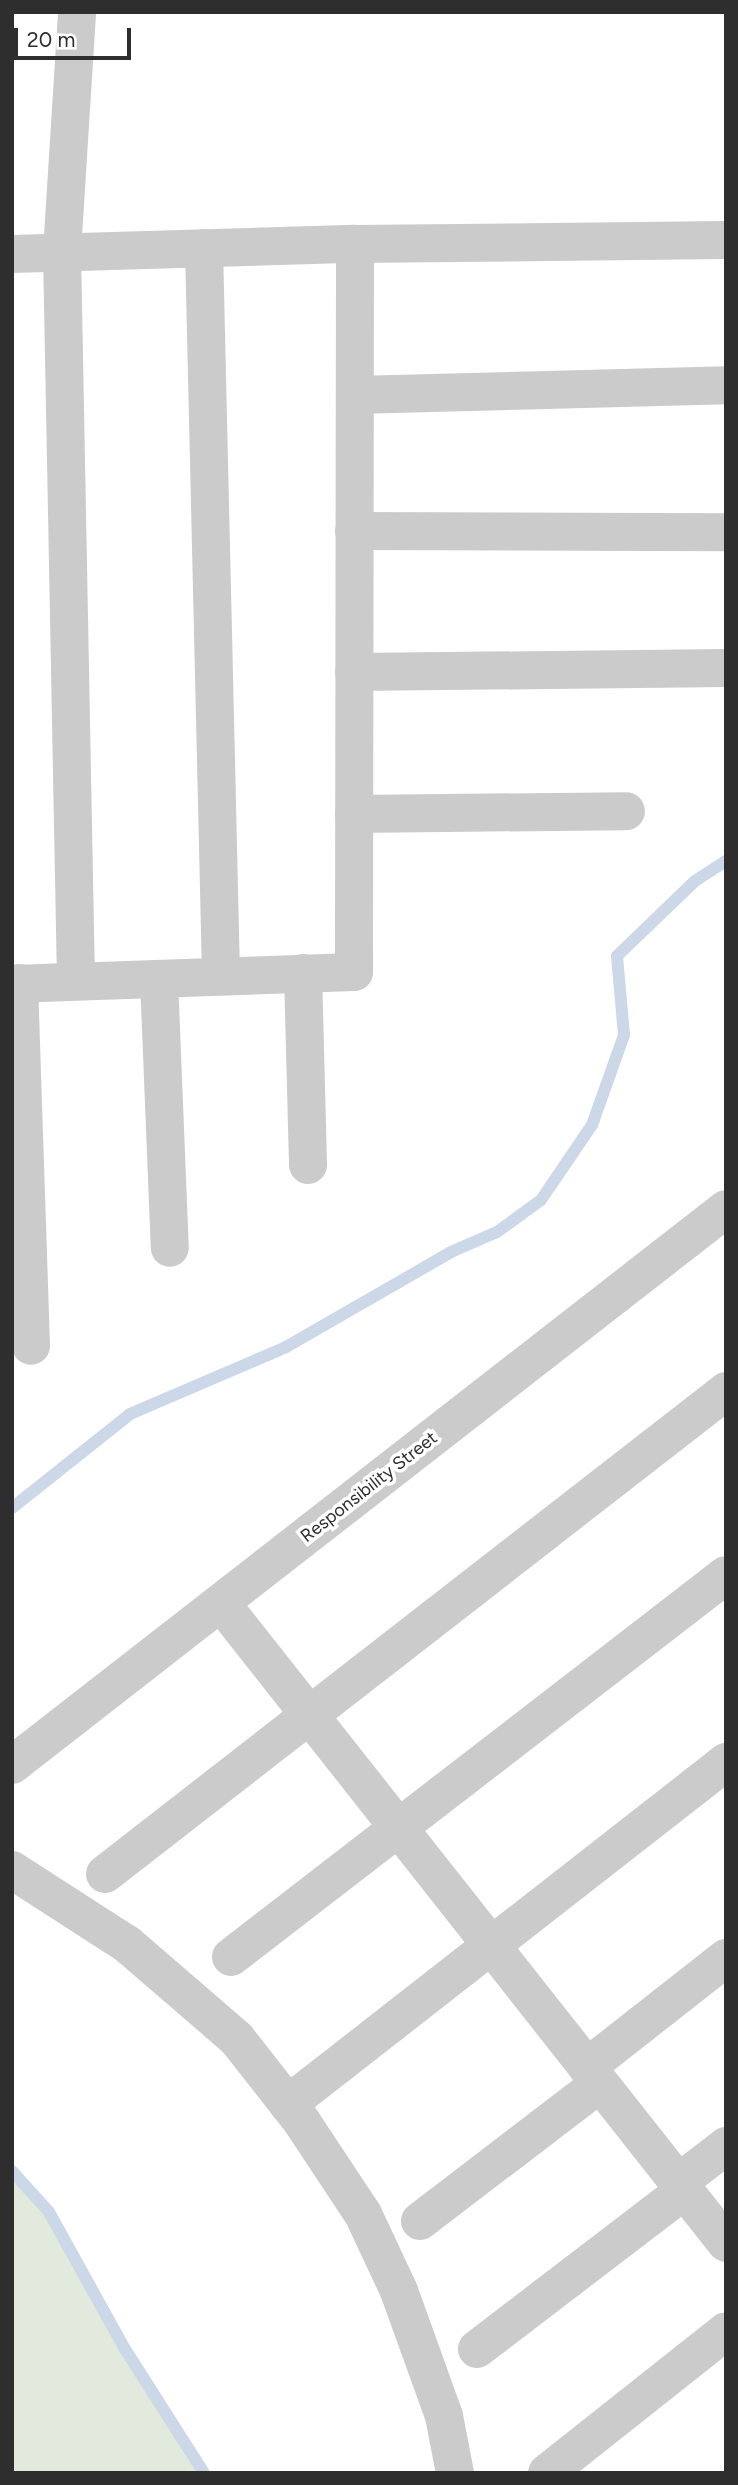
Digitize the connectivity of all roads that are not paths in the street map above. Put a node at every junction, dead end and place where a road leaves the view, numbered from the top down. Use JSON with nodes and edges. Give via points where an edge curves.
{"nodes":[{"id":1,"x":77,"y":12,"type":"edge"},
{"id":2,"x":726,"y":240,"type":"edge"},
{"id":3,"x":355,"y":244,"type":"junction"},
{"id":4,"x":204,"y":248,"type":"junction"},
{"id":5,"x":62,"y":252,"type":"junction"},
{"id":6,"x":12,"y":254,"type":"edge"},
{"id":7,"x":726,"y":385,"type":"edge"},
{"id":8,"x":355,"y":395,"type":"junction"},
{"id":9,"x":354,"y":531,"type":"junction"},
{"id":10,"x":726,"y":532,"type":"edge"},
{"id":11,"x":726,"y":668,"type":"edge"},
{"id":12,"x":354,"y":672,"type":"junction"},
{"id":13,"x":626,"y":811,"type":"dead end"},
{"id":14,"x":354,"y":814,"type":"junction"},
{"id":15,"x":303,"y":973,"type":"junction"},
{"id":16,"x":221,"y":976,"type":"junction"},
{"id":17,"x":159,"y":979,"type":"junction"},
{"id":18,"x":76,"y":981,"type":"junction"},
{"id":19,"x":16,"y":984,"type":"edge"},
{"id":20,"x":307,"y":1165,"type":"dead end"},
{"id":21,"x":726,"y":1209,"type":"edge"},
{"id":22,"x":170,"y":1248,"type":"dead end"},
{"id":23,"x":31,"y":1346,"type":"dead end"},
{"id":24,"x":726,"y":1391,"type":"edge"},
{"id":25,"x":726,"y":1575,"type":"edge"},
{"id":26,"x":221,"y":1603,"type":"junction"},
{"id":27,"x":310,"y":1716,"type":"junction"},
{"id":28,"x":726,"y":1762,"type":"edge"},
{"id":29,"x":12,"y":1765,"type":"edge"},
{"id":30,"x":399,"y":1829,"type":"junction"},
{"id":31,"x":12,"y":1870,"type":"edge"},
{"id":32,"x":105,"y":1874,"type":"dead end"},
{"id":33,"x":491,"y":1945,"type":"junction"},
{"id":34,"x":231,"y":1957,"type":"dead end"},
{"id":35,"x":726,"y":1958,"type":"edge"},
{"id":36,"x":593,"y":2075,"type":"junction"},
{"id":37,"x":288,"y":2104,"type":"junction"},
{"id":38,"x":726,"y":2146,"type":"edge"},
{"id":39,"x":681,"y":2187,"type":"junction"},
{"id":40,"x":420,"y":2221,"type":"dead end"},
{"id":41,"x":726,"y":2243,"type":"edge"},
{"id":42,"x":726,"y":2331,"type":"edge"},
{"id":43,"x":477,"y":2349,"type":"dead end"},
{"id":44,"x":455,"y":2473,"type":"edge"},
{"id":45,"x":547,"y":2473,"type":"edge"}],
"edges":[{"from":1,"to":5,"type":"street"},
{"from":2,"to":3,"type":"street"},
{"from":3,"to":4,"type":"street"},
{"from":3,"to":8,"type":"street"},
{"from":4,"to":5,"type":"street"},
{"from":4,"to":16,"type":"street"},
{"from":5,"to":6,"type":"street"},
{"from":5,"to":18,"type":"street"},
{"from":7,"to":8,"type":"street"},
{"from":8,"to":9,"type":"street"},
{"from":9,"to":10,"type":"street"},
{"from":9,"to":12,"type":"street"},
{"from":11,"to":12,"type":"street"},
{"from":12,"to":14,"type":"street"},
{"from":13,"to":14,"type":"street"},
{"from":14,"to":15,"type":"street","via":[[354,972]]},
{"from":15,"to":16,"type":"street"},
{"from":15,"to":20,"type":"street"},
{"from":16,"to":17,"type":"street"},
{"from":17,"to":18,"type":"street"},
{"from":17,"to":22,"type":"street"},
{"from":18,"to":19,"type":"street"},
{"from":19,"to":23,"type":"street"},
{"from":21,"to":26,"type":"street","name":"Responsibility Street"},
{"from":24,"to":27,"type":"street"},
{"from":25,"to":30,"type":"street"},
{"from":26,"to":27,"type":"street"},
{"from":26,"to":29,"type":"street","name":"Responsibility Street"},
{"from":27,"to":30,"type":"street"},
{"from":27,"to":32,"type":"street"},
{"from":28,"to":33,"type":"street"},
{"from":30,"to":33,"type":"street"},
{"from":30,"to":34,"type":"street"},
{"from":31,"to":37,"type":"street","via":[[127,1944],[237,2039]]},
{"from":33,"to":36,"type":"street"},
{"from":33,"to":37,"type":"street"},
{"from":35,"to":36,"type":"street"},
{"from":36,"to":39,"type":"street"},
{"from":36,"to":40,"type":"street"},
{"from":37,"to":44,"type":"street","via":[[363,2214],[399,2291],[444,2416]]},
{"from":38,"to":39,"type":"street"},
{"from":39,"to":41,"type":"street"},
{"from":39,"to":43,"type":"street"},
{"from":42,"to":45,"type":"street"}]}
